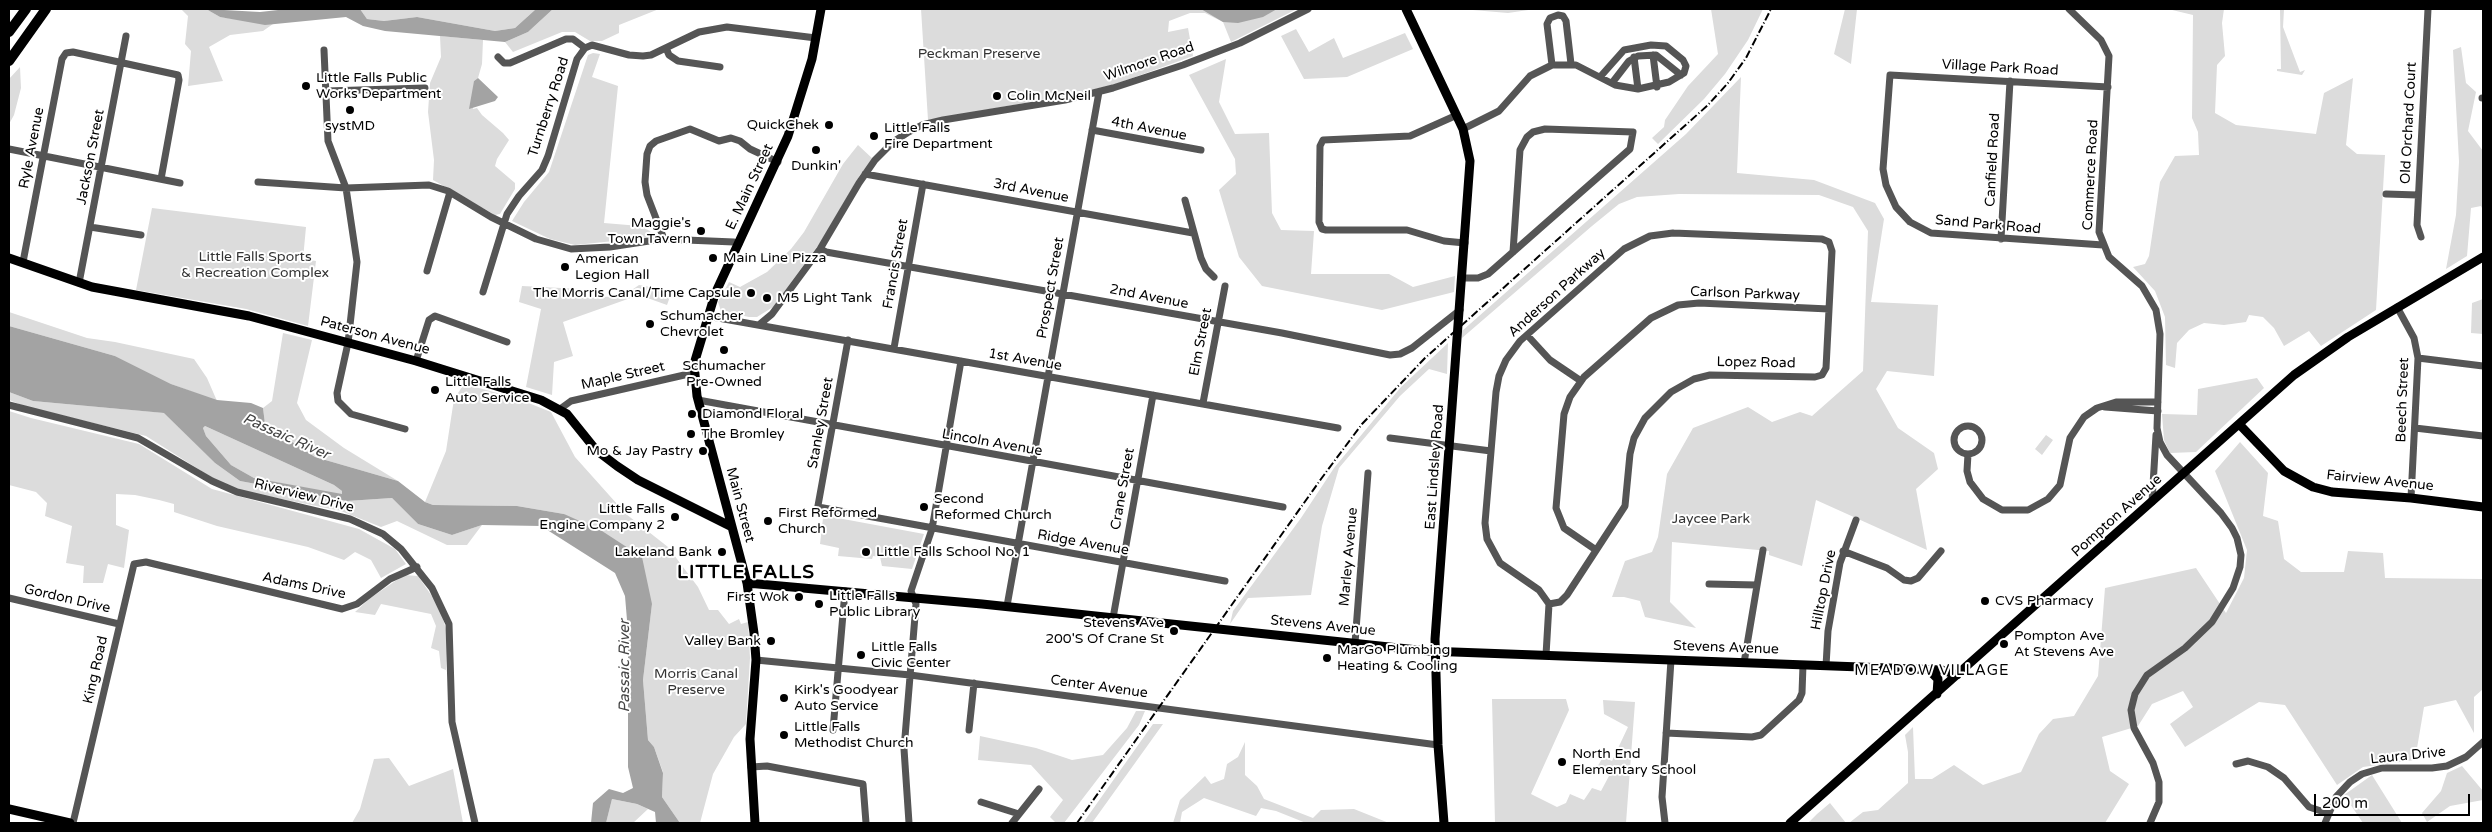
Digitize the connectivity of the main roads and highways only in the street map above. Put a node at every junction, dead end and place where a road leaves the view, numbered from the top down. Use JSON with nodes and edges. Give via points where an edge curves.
{"nodes":[{"id":1,"x":26,"y":9,"type":"edge"},
{"id":2,"x":46,"y":9,"type":"edge"},
{"id":3,"x":821,"y":9,"type":"edge"},
{"id":4,"x":1406,"y":9,"type":"edge"},
{"id":5,"x":9,"y":32,"type":"edge"},
{"id":6,"x":9,"y":61,"type":"edge"},
{"id":7,"x":2483,"y":257,"type":"edge"},
{"id":8,"x":9,"y":258,"type":"edge"},
{"id":9,"x":707,"y":316,"type":"joint"},
{"id":10,"x":2239,"y":424,"type":"junction"},
{"id":11,"x":2483,"y":507,"type":"edge"},
{"id":12,"x":702,"y":510,"type":"junction"},
{"id":13,"x":728,"y":512,"type":"junction"},
{"id":14,"x":732,"y":527,"type":"junction"},
{"id":15,"x":747,"y":583,"type":"junction"},
{"id":16,"x":1435,"y":651,"type":"junction"},
{"id":17,"x":1929,"y":670,"type":"junction"},
{"id":18,"x":1957,"y":675,"type":"junction"},
{"id":19,"x":1937,"y":694,"type":"junction"},
{"id":20,"x":9,"y":809,"type":"edge"},
{"id":21,"x":71,"y":823,"type":"edge"},
{"id":22,"x":755,"y":823,"type":"edge"},
{"id":23,"x":1444,"y":823,"type":"edge"},
{"id":24,"x":1790,"y":823,"type":"edge"}],
"edges":[{"from":1,"to":5,"type":"highway"},
{"from":2,"to":6,"type":"highway"},
{"from":3,"to":9,"type":"main road","name":"E. Main Street","via":[[804,88],[778,162]]},
{"from":4,"to":16,"type":"main road","name":"East Lindsley Road","via":[[1463,129],[1470,167]]},
{"from":7,"to":10,"type":"main road","name":"Pompton Avenue","via":[[2313,361]]},
{"from":8,"to":12,"type":"main road","name":"Paterson Avenue","via":[[79,283],[228,312],[416,361],[526,395],[560,409],[573,420],[596,450],[617,466],[650,486]]},
{"from":9,"to":13,"type":"main road","name":"Main Street","via":[[696,350],[694,373],[698,400]]},
{"from":10,"to":11,"type":"main road","name":"Fairview Avenue","via":[[2278,467],[2307,485],[2332,492]]},
{"from":10,"to":18,"type":"main road","name":"Pompton Avenue"},
{"from":12,"to":13,"type":"main road","name":"Paterson Avenue"},
{"from":12,"to":14,"type":"main road","name":"Paterson Avenue"},
{"from":13,"to":14,"type":"main road","name":"Main Street"},
{"from":14,"to":15,"type":"main road","name":"Main Street"},
{"from":15,"to":16,"type":"main road","name":"Stevens Avenue","via":[[1007,606]]},
{"from":15,"to":22,"type":"main road","name":"Main Street","via":[[756,660],[750,767]]},
{"from":16,"to":17,"type":"main road","name":"Stevens Avenue"},
{"from":16,"to":23,"type":"main road","name":"East Lindsley Road"},
{"from":17,"to":18,"type":"main road","name":"Stevens Avenue"},
{"from":17,"to":19,"type":"main road","via":[[1938,680]]},
{"from":18,"to":19,"type":"main road","name":"Pompton Avenue"},
{"from":19,"to":24,"type":"main road","name":"Pompton Avenue"},
{"from":20,"to":21,"type":"main road"}]}
